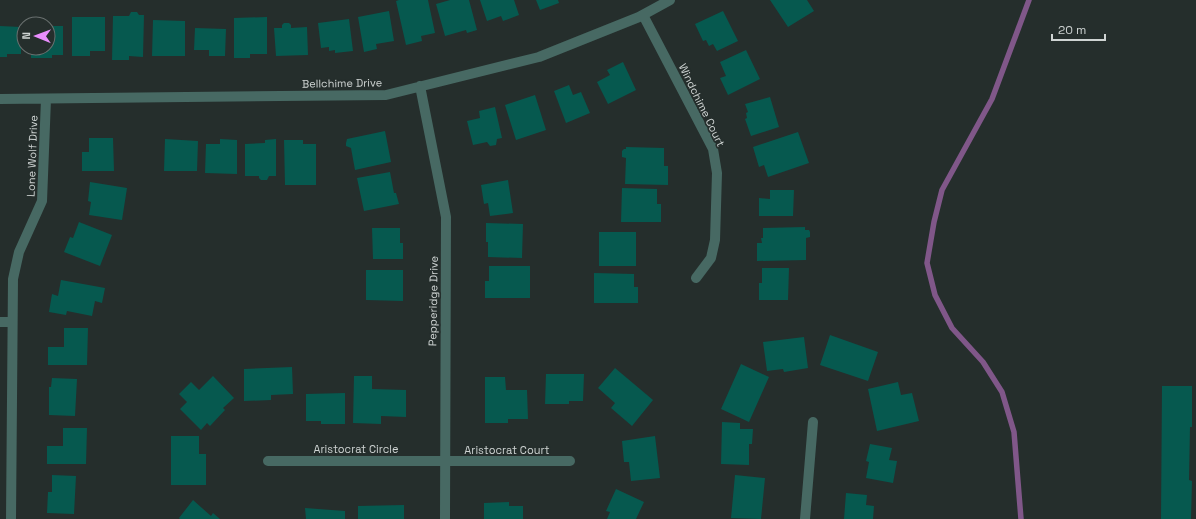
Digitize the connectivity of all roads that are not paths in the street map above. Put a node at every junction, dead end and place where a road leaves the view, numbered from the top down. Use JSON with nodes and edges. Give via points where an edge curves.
{"nodes":[{"id":1,"x":670,"y":0,"type":"edge"},
{"id":2,"x":643,"y":15,"type":"junction"},
{"id":3,"x":420,"y":86,"type":"junction"},
{"id":4,"x":0,"y":99,"type":"edge"},
{"id":5,"x":46,"y":100,"type":"junction"},
{"id":6,"x":696,"y":278,"type":"dead end"},
{"id":7,"x":0,"y":322,"type":"edge"},
{"id":8,"x":12,"y":322,"type":"junction"},
{"id":9,"x":813,"y":422,"type":"dead end"},
{"id":10,"x":268,"y":461,"type":"dead end"},
{"id":11,"x":445,"y":462,"type":"junction"},
{"id":12,"x":570,"y":462,"type":"dead end"},
{"id":13,"x":11,"y":519,"type":"edge"},
{"id":14,"x":445,"y":519,"type":"edge"},
{"id":15,"x":805,"y":519,"type":"edge"}],
"edges":[{"from":1,"to":2,"type":"street","name":"Bellchime Drive"},
{"from":2,"to":3,"type":"street","name":"Bellchime Drive","via":[[539,57]]},
{"from":2,"to":6,"type":"street","name":"Windchime Court","via":[[713,149],[717,173],[715,240],[711,258]]},
{"from":3,"to":5,"type":"street","name":"Bellchime Drive","via":[[386,95]]},
{"from":3,"to":11,"type":"street","name":"Pepperidge Drive","via":[[446,217]]},
{"from":4,"to":5,"type":"street","name":"Bellchime Drive"},
{"from":5,"to":8,"type":"street","name":"Lone Wolf Drive","via":[[42,201],[19,252],[15,268]]},
{"from":7,"to":8,"type":"street"},
{"from":8,"to":13,"type":"street","name":"Lone Wolf Drive"},
{"from":9,"to":15,"type":"street"},
{"from":10,"to":11,"type":"street","name":"Aristocrat Circle"},
{"from":11,"to":12,"type":"street","name":"Aristocrat Court"},
{"from":11,"to":14,"type":"street","name":"Pepperidge Drive"}]}
